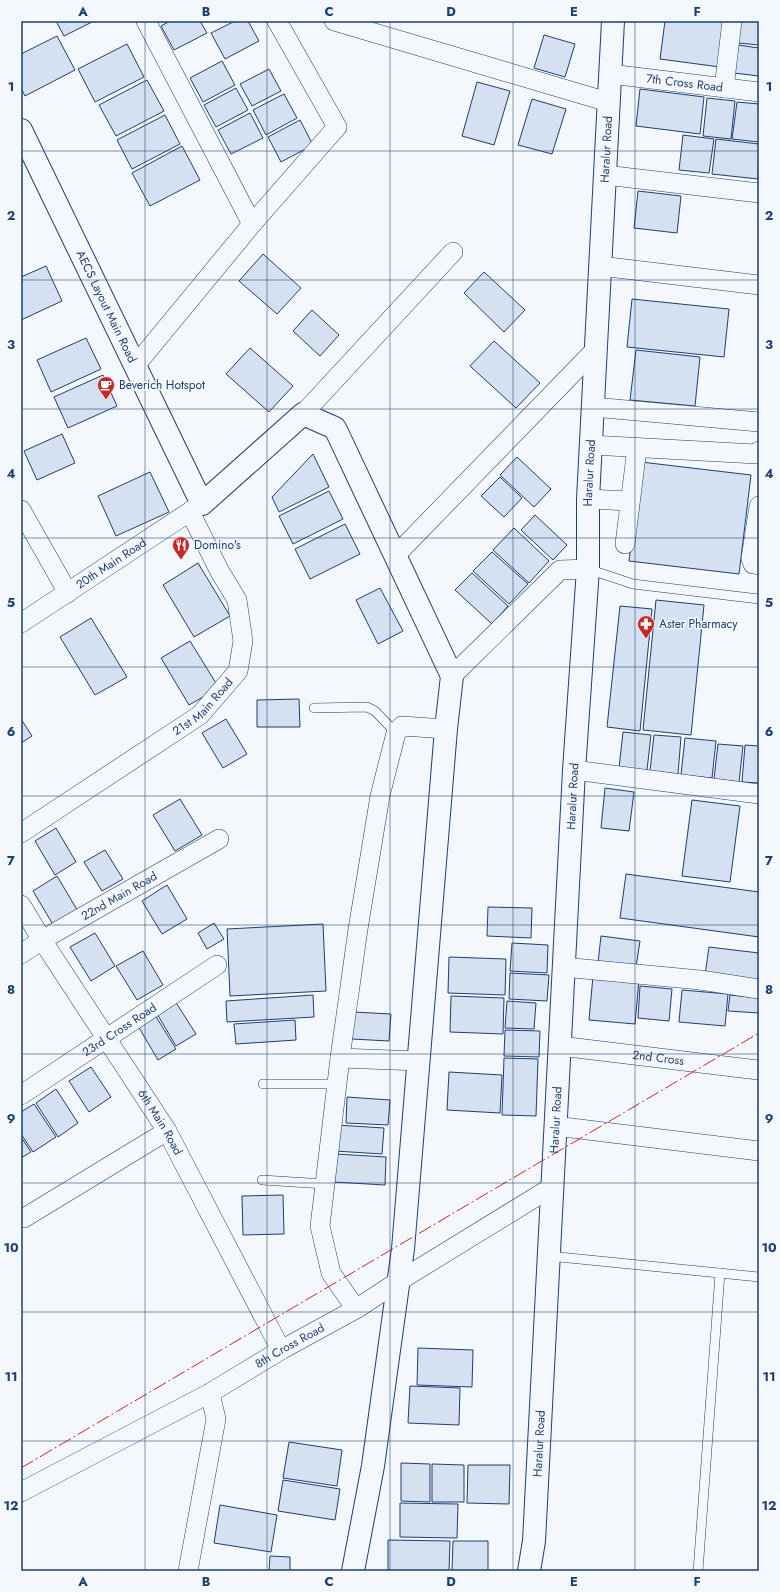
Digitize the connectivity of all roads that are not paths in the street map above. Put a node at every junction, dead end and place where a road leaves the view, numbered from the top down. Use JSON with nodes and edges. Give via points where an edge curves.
{"nodes":[{"id":1,"x":146,"y":21,"type":"edge"},
{"id":2,"x":277,"y":21,"type":"edge"},
{"id":3,"x":334,"y":21,"type":"edge"},
{"id":4,"x":613,"y":21,"type":"edge"},
{"id":5,"x":732,"y":21,"type":"edge"},
{"id":6,"x":610,"y":74,"type":"junction"},
{"id":7,"x":724,"y":88,"type":"junction"},
{"id":8,"x":759,"y":92,"type":"edge"},
{"id":9,"x":608,"y":102,"type":"junction"},
{"id":10,"x":21,"y":130,"type":"edge"},
{"id":11,"x":605,"y":176,"type":"junction"},
{"id":12,"x":759,"y":193,"type":"edge"},
{"id":13,"x":252,"y":224,"type":"junction"},
{"id":14,"x":453,"y":252,"type":"dead end"},
{"id":15,"x":600,"y":266,"type":"junction"},
{"id":16,"x":759,"y":286,"type":"edge"},
{"id":17,"x":596,"y":350,"type":"junction"},
{"id":18,"x":135,"y":366,"type":"junction"},
{"id":19,"x":593,"y":407,"type":"junction"},
{"id":20,"x":303,"y":414,"type":"junction"},
{"id":21,"x":759,"y":422,"type":"edge"},
{"id":22,"x":591,"y":444,"type":"junction"},
{"id":23,"x":637,"y":448,"type":"junction"},
{"id":24,"x":759,"y":452,"type":"edge"},
{"id":25,"x":588,"y":499,"type":"junction"},
{"id":26,"x":630,"y":501,"type":"junction"},
{"id":27,"x":759,"y":506,"type":"edge"},
{"id":28,"x":196,"y":508,"type":"junction"},
{"id":29,"x":21,"y":510,"type":"edge"},
{"id":30,"x":625,"y":544,"type":"dead end"},
{"id":31,"x":395,"y":556,"type":"junction"},
{"id":32,"x":759,"y":565,"type":"edge"},
{"id":33,"x":588,"y":569,"type":"junction"},
{"id":34,"x":68,"y":593,"type":"junction"},
{"id":35,"x":759,"y":599,"type":"edge"},
{"id":36,"x":21,"y":623,"type":"edge"},
{"id":37,"x":452,"y":676,"type":"junction"},
{"id":38,"x":314,"y":708,"type":"dead end"},
{"id":39,"x":446,"y":730,"type":"junction"},
{"id":40,"x":396,"y":733,"type":"junction"},
{"id":41,"x":574,"y":770,"type":"junction"},
{"id":42,"x":759,"y":794,"type":"edge"},
{"id":43,"x":21,"y":833,"type":"edge"},
{"id":44,"x":218,"y":840,"type":"dead end"},
{"id":45,"x":21,"y":905,"type":"edge"},
{"id":46,"x":42,"y":940,"type":"junction"},
{"id":47,"x":21,"y":954,"type":"edge"},
{"id":48,"x":217,"y":965,"type":"dead end"},
{"id":49,"x":563,"y":967,"type":"junction"},
{"id":50,"x":759,"y":989,"type":"edge"},
{"id":51,"x":107,"y":1039,"type":"junction"},
{"id":52,"x":560,"y":1046,"type":"junction"},
{"id":53,"x":340,"y":1058,"type":"junction"},
{"id":54,"x":419,"y":1061,"type":"junction"},
{"id":55,"x":758,"y":1070,"type":"dead end"},
{"id":56,"x":263,"y":1084,"type":"dead end"},
{"id":57,"x":337,"y":1084,"type":"junction"},
{"id":58,"x":21,"y":1095,"type":"edge"},
{"id":59,"x":555,"y":1126,"type":"junction"},
{"id":60,"x":167,"y":1131,"type":"junction"},
{"id":61,"x":759,"y":1151,"type":"edge"},
{"id":62,"x":262,"y":1180,"type":"dead end"},
{"id":63,"x":325,"y":1184,"type":"junction"},
{"id":64,"x":552,"y":1187,"type":"junction"},
{"id":65,"x":24,"y":1218,"type":"dead end"},
{"id":66,"x":549,"y":1256,"type":"junction"},
{"id":67,"x":720,"y":1273,"type":"junction"},
{"id":68,"x":759,"y":1277,"type":"edge"},
{"id":69,"x":399,"y":1281,"type":"junction"},
{"id":70,"x":356,"y":1309,"type":"junction"},
{"id":71,"x":281,"y":1350,"type":"junction"},
{"id":72,"x":210,"y":1394,"type":"junction"},
{"id":73,"x":21,"y":1492,"type":"edge"},
{"id":74,"x":188,"y":1571,"type":"edge"},
{"id":75,"x":352,"y":1571,"type":"edge"},
{"id":76,"x":529,"y":1571,"type":"edge"},
{"id":77,"x":698,"y":1571,"type":"edge"}],
"edges":[{"from":1,"to":13,"type":"street"},
{"from":2,"to":13,"type":"street","via":[[337,127]]},
{"from":3,"to":9,"type":"street"},
{"from":4,"to":6,"type":"street","name":"Haralur Road"},
{"from":5,"to":7,"type":"street"},
{"from":6,"to":7,"type":"street","name":"7th Cross Road"},
{"from":6,"to":9,"type":"street","name":"Haralur Road"},
{"from":7,"to":8,"type":"street","name":"7th Cross Road"},
{"from":9,"to":11,"type":"street","name":"Haralur Road"},
{"from":10,"to":18,"type":"street","name":"AECS Layout Main Road"},
{"from":11,"to":12,"type":"street"},
{"from":11,"to":15,"type":"street","name":"Haralur Road"},
{"from":13,"to":18,"type":"street"},
{"from":14,"to":20,"type":"street"},
{"from":15,"to":16,"type":"street"},
{"from":15,"to":17,"type":"street","name":"Haralur Road"},
{"from":17,"to":19,"type":"street","name":"Haralur Road"},
{"from":17,"to":31,"type":"street"},
{"from":18,"to":28,"type":"street","name":"AECS Layout Main Road"},
{"from":19,"to":21,"type":"street"},
{"from":19,"to":22,"type":"street","name":"Haralur Road"},
{"from":20,"to":28,"type":"street"},
{"from":20,"to":31,"type":"street","via":[[335,428]]},
{"from":22,"to":23,"type":"street"},
{"from":22,"to":25,"type":"street","name":"Haralur Road"},
{"from":23,"to":24,"type":"street","via":[[756,454]]},
{"from":23,"to":26,"type":"street"},
{"from":25,"to":26,"type":"street"},
{"from":25,"to":33,"type":"street","name":"Haralur Road"},
{"from":26,"to":30,"type":"street"},
{"from":27,"to":32,"type":"street","via":[[751,558],[753,564]]},
{"from":28,"to":34,"type":"street","name":"20th Main Road"},
{"from":28,"to":43,"type":"street","name":"21st Main Road","via":[[220,572],[237,600],[243,641],[238,671],[200,715]]},
{"from":29,"to":34,"type":"street"},
{"from":31,"to":37,"type":"street"},
{"from":33,"to":35,"type":"lane","via":[[633,584]]},
{"from":33,"to":37,"type":"street","via":[[560,570]]},
{"from":33,"to":41,"type":"street","name":"Haralur Road"},
{"from":34,"to":36,"type":"street","name":"20th Main Road"},
{"from":37,"to":39,"type":"street"},
{"from":38,"to":40,"type":"lane","via":[[367,707]]},
{"from":39,"to":40,"type":"street","via":[[402,726]]},
{"from":39,"to":54,"type":"street"},
{"from":40,"to":53,"type":"street","via":[[380,796]]},
{"from":41,"to":42,"type":"street"},
{"from":41,"to":49,"type":"street","name":"Haralur Road"},
{"from":44,"to":46,"type":"street","name":"22nd Main Road"},
{"from":45,"to":46,"type":"street","name":"6th Main Road"},
{"from":46,"to":47,"type":"street","name":"22nd Main Road"},
{"from":46,"to":51,"type":"street","name":"6th Main Road"},
{"from":48,"to":51,"type":"street","name":"23rd Cross Road"},
{"from":49,"to":50,"type":"street","via":[[700,980]]},
{"from":49,"to":52,"type":"street","name":"Haralur Road"},
{"from":51,"to":58,"type":"street","name":"23rd Cross Road"},
{"from":51,"to":60,"type":"street","name":"6th Main Road"},
{"from":52,"to":55,"type":"street","name":"2nd Cross"},
{"from":52,"to":59,"type":"street","name":"Haralur Road"},
{"from":53,"to":54,"type":"street"},
{"from":53,"to":57,"type":"street"},
{"from":54,"to":69,"type":"street"},
{"from":56,"to":57,"type":"lane"},
{"from":57,"to":63,"type":"street"},
{"from":59,"to":61,"type":"street"},
{"from":59,"to":64,"type":"street","name":"Haralur Road"},
{"from":60,"to":65,"type":"street"},
{"from":60,"to":71,"type":"street","name":"6th Main Road"},
{"from":62,"to":63,"type":"lane"},
{"from":63,"to":70,"type":"street","via":[[320,1226],[330,1273]]},
{"from":64,"to":66,"type":"street","name":"Haralur Road"},
{"from":64,"to":69,"type":"street","name":"8th Cross Road"},
{"from":66,"to":67,"type":"lane"},
{"from":66,"to":76,"type":"street","name":"Haralur Road","via":[[534,1533]]},
{"from":67,"to":68,"type":"lane"},
{"from":67,"to":77,"type":"lane"},
{"from":69,"to":70,"type":"street","name":"8th Cross Road"},
{"from":69,"to":75,"type":"street","via":[[373,1466]]},
{"from":70,"to":71,"type":"street","name":"8th Cross Road"},
{"from":71,"to":72,"type":"street","name":"8th Cross Road"},
{"from":72,"to":73,"type":"street","name":"8th Cross Road"},
{"from":72,"to":74,"type":"street","via":[[216,1419]]}]}
